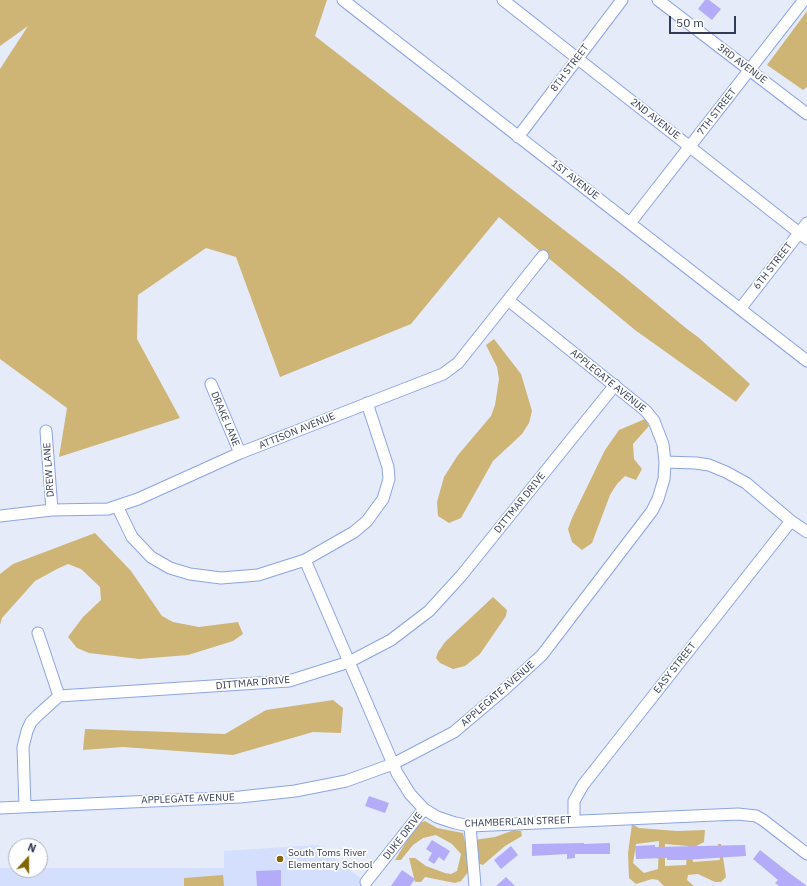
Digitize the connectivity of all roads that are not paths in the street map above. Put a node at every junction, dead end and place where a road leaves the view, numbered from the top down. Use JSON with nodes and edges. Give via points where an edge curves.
{"nodes":[{"id":1,"x":343,"y":0,"type":"edge"},
{"id":2,"x":503,"y":0,"type":"edge"},
{"id":3,"x":622,"y":0,"type":"edge"},
{"id":4,"x":658,"y":0,"type":"edge"},
{"id":5,"x":804,"y":0,"type":"edge"},
{"id":6,"x":577,"y":58,"type":"junction"},
{"id":7,"x":749,"y":70,"type":"junction"},
{"id":8,"x":807,"y":114,"type":"edge"},
{"id":9,"x":518,"y":137,"type":"junction"},
{"id":10,"x":690,"y":146,"type":"junction"},
{"id":11,"x":630,"y":223,"type":"junction"},
{"id":12,"x":807,"y":223,"type":"edge"},
{"id":13,"x":803,"y":236,"type":"edge"},
{"id":14,"x":543,"y":256,"type":"dead end"},
{"id":15,"x":508,"y":300,"type":"junction"},
{"id":16,"x":740,"y":309,"type":"junction"},
{"id":17,"x":807,"y":361,"type":"edge"},
{"id":18,"x":211,"y":384,"type":"dead end"},
{"id":19,"x":615,"y":385,"type":"junction"},
{"id":20,"x":367,"y":403,"type":"junction"},
{"id":21,"x":46,"y":430,"type":"dead end"},
{"id":22,"x":240,"y":454,"type":"junction"},
{"id":23,"x":665,"y":462,"type":"junction"},
{"id":24,"x":117,"y":506,"type":"junction"},
{"id":25,"x":52,"y":510,"type":"junction"},
{"id":26,"x":0,"y":516,"type":"edge"},
{"id":27,"x":791,"y":521,"type":"junction"},
{"id":28,"x":807,"y":532,"type":"edge"},
{"id":29,"x":305,"y":560,"type":"junction"},
{"id":30,"x":38,"y":633,"type":"dead end"},
{"id":31,"x":349,"y":662,"type":"junction"},
{"id":32,"x":59,"y":696,"type":"junction"},
{"id":33,"x":393,"y":764,"type":"junction"},
{"id":34,"x":25,"y":807,"type":"junction"},
{"id":35,"x":0,"y":808,"type":"edge"},
{"id":36,"x":424,"y":809,"type":"junction"},
{"id":37,"x":574,"y":820,"type":"junction"},
{"id":38,"x":470,"y":826,"type":"junction"},
{"id":39,"x":807,"y":854,"type":"edge"},
{"id":40,"x":366,"y":882,"type":"dead end"},
{"id":41,"x":476,"y":886,"type":"edge"}],
"edges":[{"from":1,"to":9,"type":"street","name":"1ST AVENUE"},
{"from":2,"to":6,"type":"street","name":"2ND AVENUE"},
{"from":3,"to":6,"type":"street","name":"8TH STREET"},
{"from":4,"to":7,"type":"street","name":"3RD AVENUE"},
{"from":5,"to":7,"type":"street","name":"7TH STREET"},
{"from":6,"to":9,"type":"street","name":"8TH STREET"},
{"from":6,"to":10,"type":"street","name":"2ND AVENUE"},
{"from":7,"to":8,"type":"street","name":"3RD AVENUE"},
{"from":7,"to":10,"type":"street","name":"7TH STREET"},
{"from":9,"to":11,"type":"street","name":"1ST AVENUE"},
{"from":10,"to":11,"type":"street","name":"7TH STREET"},
{"from":10,"to":13,"type":"street","name":"2ND AVENUE"},
{"from":11,"to":16,"type":"street","name":"1ST AVENUE"},
{"from":12,"to":13,"type":"street","name":"6TH STREET"},
{"from":13,"to":16,"type":"street","name":"6TH STREET"},
{"from":14,"to":15,"type":"street","name":"ATTISON AVENUE"},
{"from":15,"to":19,"type":"street","name":"APPLEGATE AVENUE"},
{"from":15,"to":20,"type":"street","name":"ATTISON AVENUE","via":[[450,370]]},
{"from":16,"to":17,"type":"street","name":"1ST AVENUE"},
{"from":18,"to":22,"type":"street","name":"DRAKE LANE"},
{"from":19,"to":23,"type":"street","name":"APPLEGATE AVENUE","via":[[646,410],[654,421],[663,444]]},
{"from":19,"to":31,"type":"street","name":"DITTMAR DRIVE","via":[[430,611],[391,640]]},
{"from":20,"to":22,"type":"street","name":"ATTISON AVENUE"},
{"from":20,"to":29,"type":"street","via":[[388,467],[389,478],[383,499],[367,521],[354,532]]},
{"from":21,"to":25,"type":"street","name":"DREW LANE"},
{"from":22,"to":24,"type":"street","name":"ATTISON AVENUE"},
{"from":23,"to":27,"type":"street","via":[[709,465],[726,472],[746,483]]},
{"from":23,"to":33,"type":"street","name":"APPLEGATE AVENUE","via":[[664,479],[652,511],[542,655],[454,732]]},
{"from":24,"to":25,"type":"street","name":"ATTISON AVENUE"},
{"from":24,"to":29,"type":"street","via":[[132,537],[151,557],[170,568],[190,574],[221,578],[258,575]]},
{"from":25,"to":26,"type":"street","name":"ATTISON AVENUE"},
{"from":27,"to":28,"type":"street"},
{"from":27,"to":37,"type":"street","name":"EASY STREET","via":[[583,784],[574,801]]},
{"from":29,"to":31,"type":"street","name":"CHAMBERLAIN STREET"},
{"from":30,"to":32,"type":"street"},
{"from":31,"to":32,"type":"street","name":"DITTMAR DRIVE","via":[[289,681]]},
{"from":31,"to":33,"type":"street","name":"CHAMBERLAIN STREET"},
{"from":32,"to":34,"type":"street","via":[[35,718],[27,731],[23,747]]},
{"from":33,"to":34,"type":"street","name":"APPLEGATE AVENUE","via":[[346,781],[295,791],[240,797]]},
{"from":33,"to":36,"type":"street","name":"CHAMBERLAIN STREET","via":[[410,794]]},
{"from":34,"to":35,"type":"street","name":"APPLEGATE AVENUE"},
{"from":36,"to":38,"type":"street","name":"CHAMBERLAIN STREET","via":[[437,817]]},
{"from":36,"to":40,"type":"street","name":"DUKE DRIVE"},
{"from":37,"to":38,"type":"street","name":"CHAMBERLAIN STREET"},
{"from":37,"to":39,"type":"street","name":"CHAMBERLAIN STREET","via":[[738,814],[756,816]]},
{"from":38,"to":41,"type":"street"}]}
